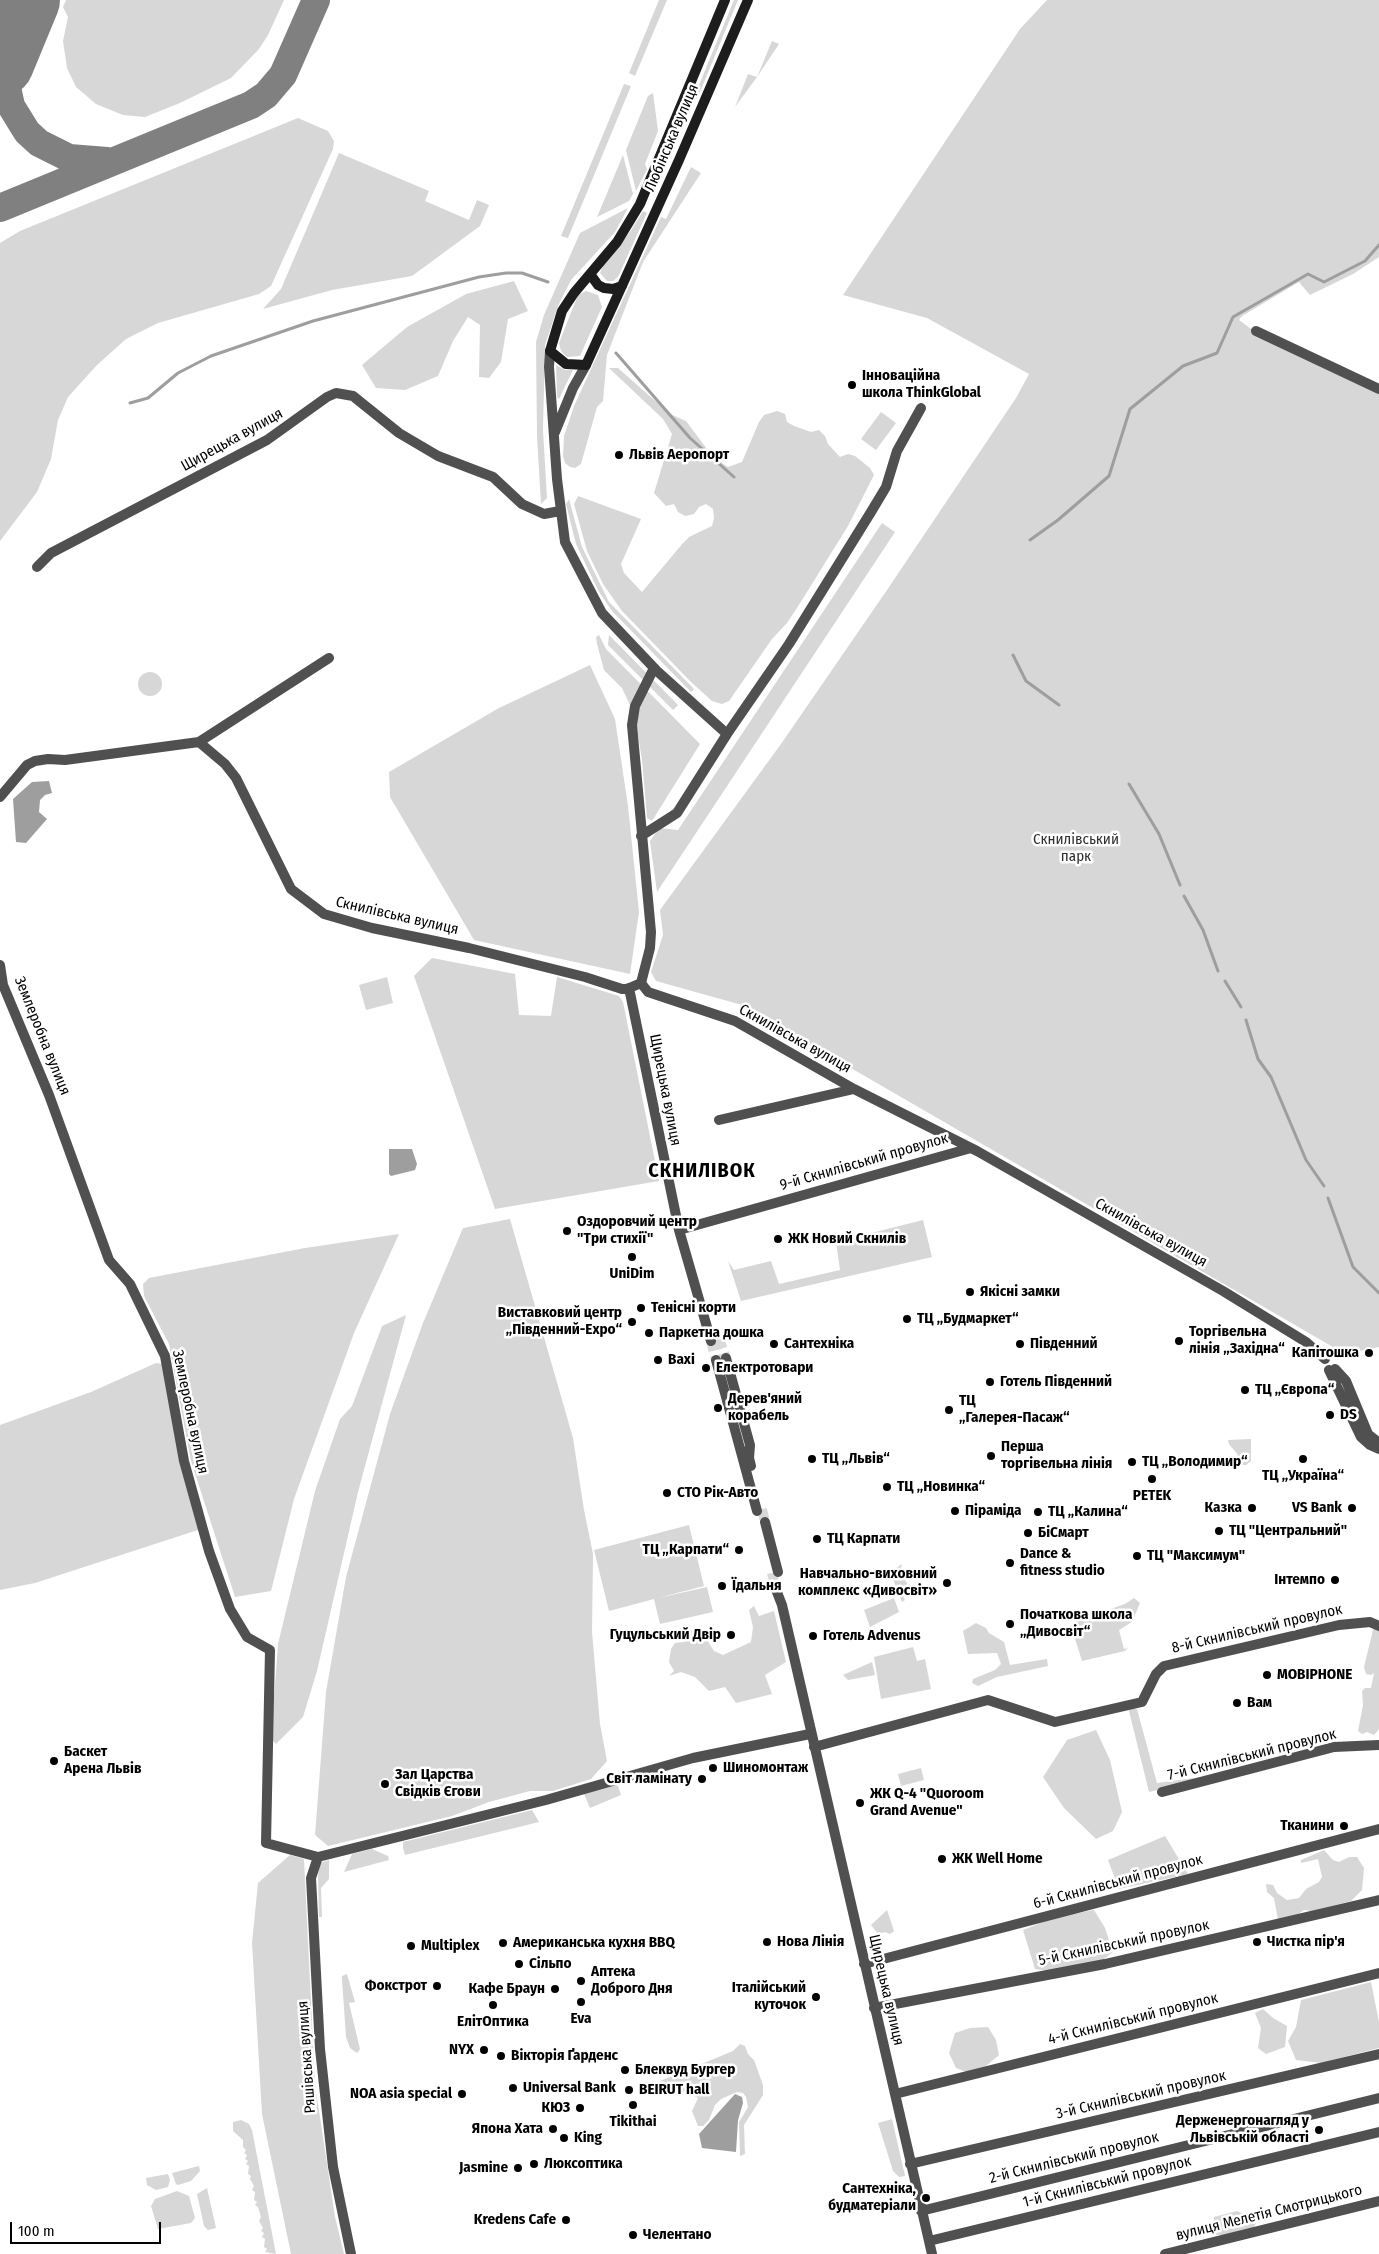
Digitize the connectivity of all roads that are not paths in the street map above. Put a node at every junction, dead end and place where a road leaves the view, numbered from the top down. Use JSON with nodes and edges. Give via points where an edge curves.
{"nodes":[{"id":1,"x":725,"y":0,"type":"edge"},
{"id":2,"x":748,"y":0,"type":"edge"},
{"id":3,"x":590,"y":274,"type":"junction"},
{"id":4,"x":622,"y":286,"type":"junction"},
{"id":5,"x":1256,"y":331,"type":"dead end"},
{"id":6,"x":550,"y":351,"type":"junction"},
{"id":7,"x":586,"y":365,"type":"junction"},
{"id":8,"x":1379,"y":390,"type":"edge"},
{"id":9,"x":921,"y":408,"type":"dead end"},
{"id":10,"x":554,"y":436,"type":"junction"},
{"id":11,"x":560,"y":511,"type":"junction"},
{"id":12,"x":37,"y":567,"type":"dead end"},
{"id":13,"x":329,"y":658,"type":"dead end"},
{"id":14,"x":655,"y":670,"type":"junction"},
{"id":15,"x":727,"y":734,"type":"junction"},
{"id":16,"x":200,"y":742,"type":"junction"},
{"id":17,"x":0,"y":797,"type":"edge"},
{"id":18,"x":641,"y":836,"type":"junction"},
{"id":19,"x":0,"y":965,"type":"edge"},
{"id":20,"x":641,"y":983,"type":"junction"},
{"id":21,"x":629,"y":988,"type":"junction"},
{"id":22,"x":854,"y":1088,"type":"junction"},
{"id":23,"x":719,"y":1120,"type":"dead end"},
{"id":24,"x":971,"y":1148,"type":"junction"},
{"id":25,"x":678,"y":1230,"type":"junction"},
{"id":26,"x":713,"y":1338,"type":"tunnel mouth"},
{"id":27,"x":1325,"y":1358,"type":"dead end"},
{"id":28,"x":721,"y":1359,"type":"tunnel mouth"},
{"id":29,"x":1379,"y":1442,"type":"edge"},
{"id":30,"x":1379,"y":1449,"type":"edge"},
{"id":31,"x":758,"y":1507,"type":"tunnel mouth"},
{"id":32,"x":763,"y":1523,"type":"tunnel mouth"},
{"id":33,"x":775,"y":1573,"type":"tunnel mouth"},
{"id":34,"x":779,"y":1590,"type":"tunnel mouth"},
{"id":35,"x":1379,"y":1626,"type":"edge"},
{"id":36,"x":810,"y":1734,"type":"junction"},
{"id":37,"x":1379,"y":1745,"type":"edge"},
{"id":38,"x":814,"y":1746,"type":"junction"},
{"id":39,"x":1162,"y":1792,"type":"dead end"},
{"id":40,"x":1379,"y":1829,"type":"edge"},
{"id":41,"x":318,"y":1857,"type":"junction"},
{"id":42,"x":1379,"y":1900,"type":"edge"},
{"id":43,"x":864,"y":1964,"type":"junction"},
{"id":44,"x":1379,"y":1973,"type":"edge"},
{"id":45,"x":874,"y":2008,"type":"junction"},
{"id":46,"x":1379,"y":2054,"type":"edge"},
{"id":47,"x":895,"y":2094,"type":"junction"},
{"id":48,"x":1379,"y":2098,"type":"edge"},
{"id":49,"x":1379,"y":2132,"type":"edge"},
{"id":50,"x":910,"y":2164,"type":"junction"},
{"id":51,"x":1379,"y":2201,"type":"edge"},
{"id":52,"x":921,"y":2211,"type":"junction"},
{"id":53,"x":929,"y":2241,"type":"junction"},
{"id":54,"x":351,"y":2254,"type":"edge"},
{"id":55,"x":932,"y":2254,"type":"edge"},
{"id":56,"x":1165,"y":2254,"type":"edge"}],
"edges":[{"from":1,"to":3,"type":"street","name":"Любінська вулиця","via":[[640,204],[617,242]]},
{"from":2,"to":4,"type":"street","name":"Любінська вулиця"},
{"from":3,"to":4,"type":"street","via":[[604,288]]},
{"from":3,"to":6,"type":"street","name":"Любінська вулиця","via":[[562,311]]},
{"from":4,"to":7,"type":"street","name":"Любінська вулиця"},
{"from":5,"to":8,"type":"street"},
{"from":6,"to":7,"type":"street","via":[[566,364]]},
{"from":6,"to":10,"type":"street","name":"Любінська вулиця"},
{"from":7,"to":10,"type":"street","name":"Любінська вулиця"},
{"from":9,"to":15,"type":"street","via":[[897,451],[886,487],[872,512],[789,644]]},
{"from":10,"to":11,"type":"street"},
{"from":11,"to":12,"type":"street","name":"Щирецька вулиця","via":[[544,514],[522,504],[493,477],[438,456],[399,433],[353,396],[336,393],[327,396],[267,440],[52,554]]},
{"from":11,"to":14,"type":"street","via":[[565,542],[602,613]]},
{"from":13,"to":16,"type":"street"},
{"from":14,"to":15,"type":"street"},
{"from":14,"to":18,"type":"street","via":[[635,706],[632,725]]},
{"from":15,"to":18,"type":"street","via":[[680,810]]},
{"from":16,"to":17,"type":"street","via":[[35,761],[27,765]]},
{"from":16,"to":21,"type":"street","name":"Скнилівська вулиця","via":[[236,778],[290,889],[324,914]]},
{"from":18,"to":20,"type":"street","via":[[651,932]]},
{"from":19,"to":41,"type":"street","name":"Землеробна вулиця","via":[[3,985],[50,1095],[109,1260],[130,1284],[165,1356],[184,1461],[209,1551],[230,1609],[247,1636],[270,1650],[266,1843]]},
{"from":20,"to":21,"type":"street"},
{"from":20,"to":22,"type":"street","name":"Скнилівська вулиця","via":[[648,992],[735,1021]]},
{"from":21,"to":25,"type":"street","name":"Щирецька вулиця"},
{"from":22,"to":23,"type":"street"},
{"from":22,"to":24,"type":"street","name":"Скнилівська вулиця"},
{"from":24,"to":25,"type":"street","name":"9-й Скнилівський провулок"},
{"from":24,"to":27,"type":"street","name":"Скнилівська вулиця","via":[[1223,1292],[1306,1342]]},
{"from":25,"to":26,"type":"street","name":"Щирецька вулиця"},
{"from":28,"to":31,"type":"street"},
{"from":29,"to":30,"type":"street","via":[[1368,1434],[1346,1380],[1332,1369],[1361,1437]]},
{"from":32,"to":33,"type":"street"},
{"from":34,"to":36,"type":"street","name":"Щирецька вулиця"},
{"from":35,"to":38,"type":"street","name":"8-й Скнилівський провулок","via":[[1370,1622],[1330,1627],[1164,1666],[1156,1674],[1142,1702],[1055,1722],[988,1700]]},
{"from":36,"to":38,"type":"street","name":"Щирецька вулиця"},
{"from":36,"to":41,"type":"street","via":[[693,1758],[546,1800]]},
{"from":37,"to":39,"type":"street","name":"7-й Скнилівський провулок","via":[[1334,1747]]},
{"from":38,"to":43,"type":"street","name":"Щирецька вулиця"},
{"from":40,"to":43,"type":"street","name":"6-й Скнилівський провулок"},
{"from":41,"to":54,"type":"street","name":"Ряшівська вулиця","via":[[312,1878],[320,2049],[333,2167]]},
{"from":42,"to":45,"type":"street","name":"5-й Скнилівський провулок","via":[[1105,1964]]},
{"from":43,"to":45,"type":"street","name":"Щирецька вулиця"},
{"from":44,"to":47,"type":"street","name":"4-й Скнилівський провулок"},
{"from":45,"to":47,"type":"street","name":"Щирецька вулиця"},
{"from":46,"to":50,"type":"street","name":"3-й Скнилівський провулок"},
{"from":47,"to":50,"type":"street","name":"Щирецька вулиця"},
{"from":48,"to":52,"type":"street","name":"2-й Скнилівський провулок"},
{"from":49,"to":53,"type":"street","name":"1-й Скнилівський провулок"},
{"from":50,"to":52,"type":"street","name":"Щирецька вулиця"},
{"from":51,"to":56,"type":"street","name":"вулиця Мелетія Смотрицького"},
{"from":52,"to":53,"type":"street","name":"Щирецька вулиця"},
{"from":53,"to":55,"type":"street","name":"Щирецька вулиця"}]}
